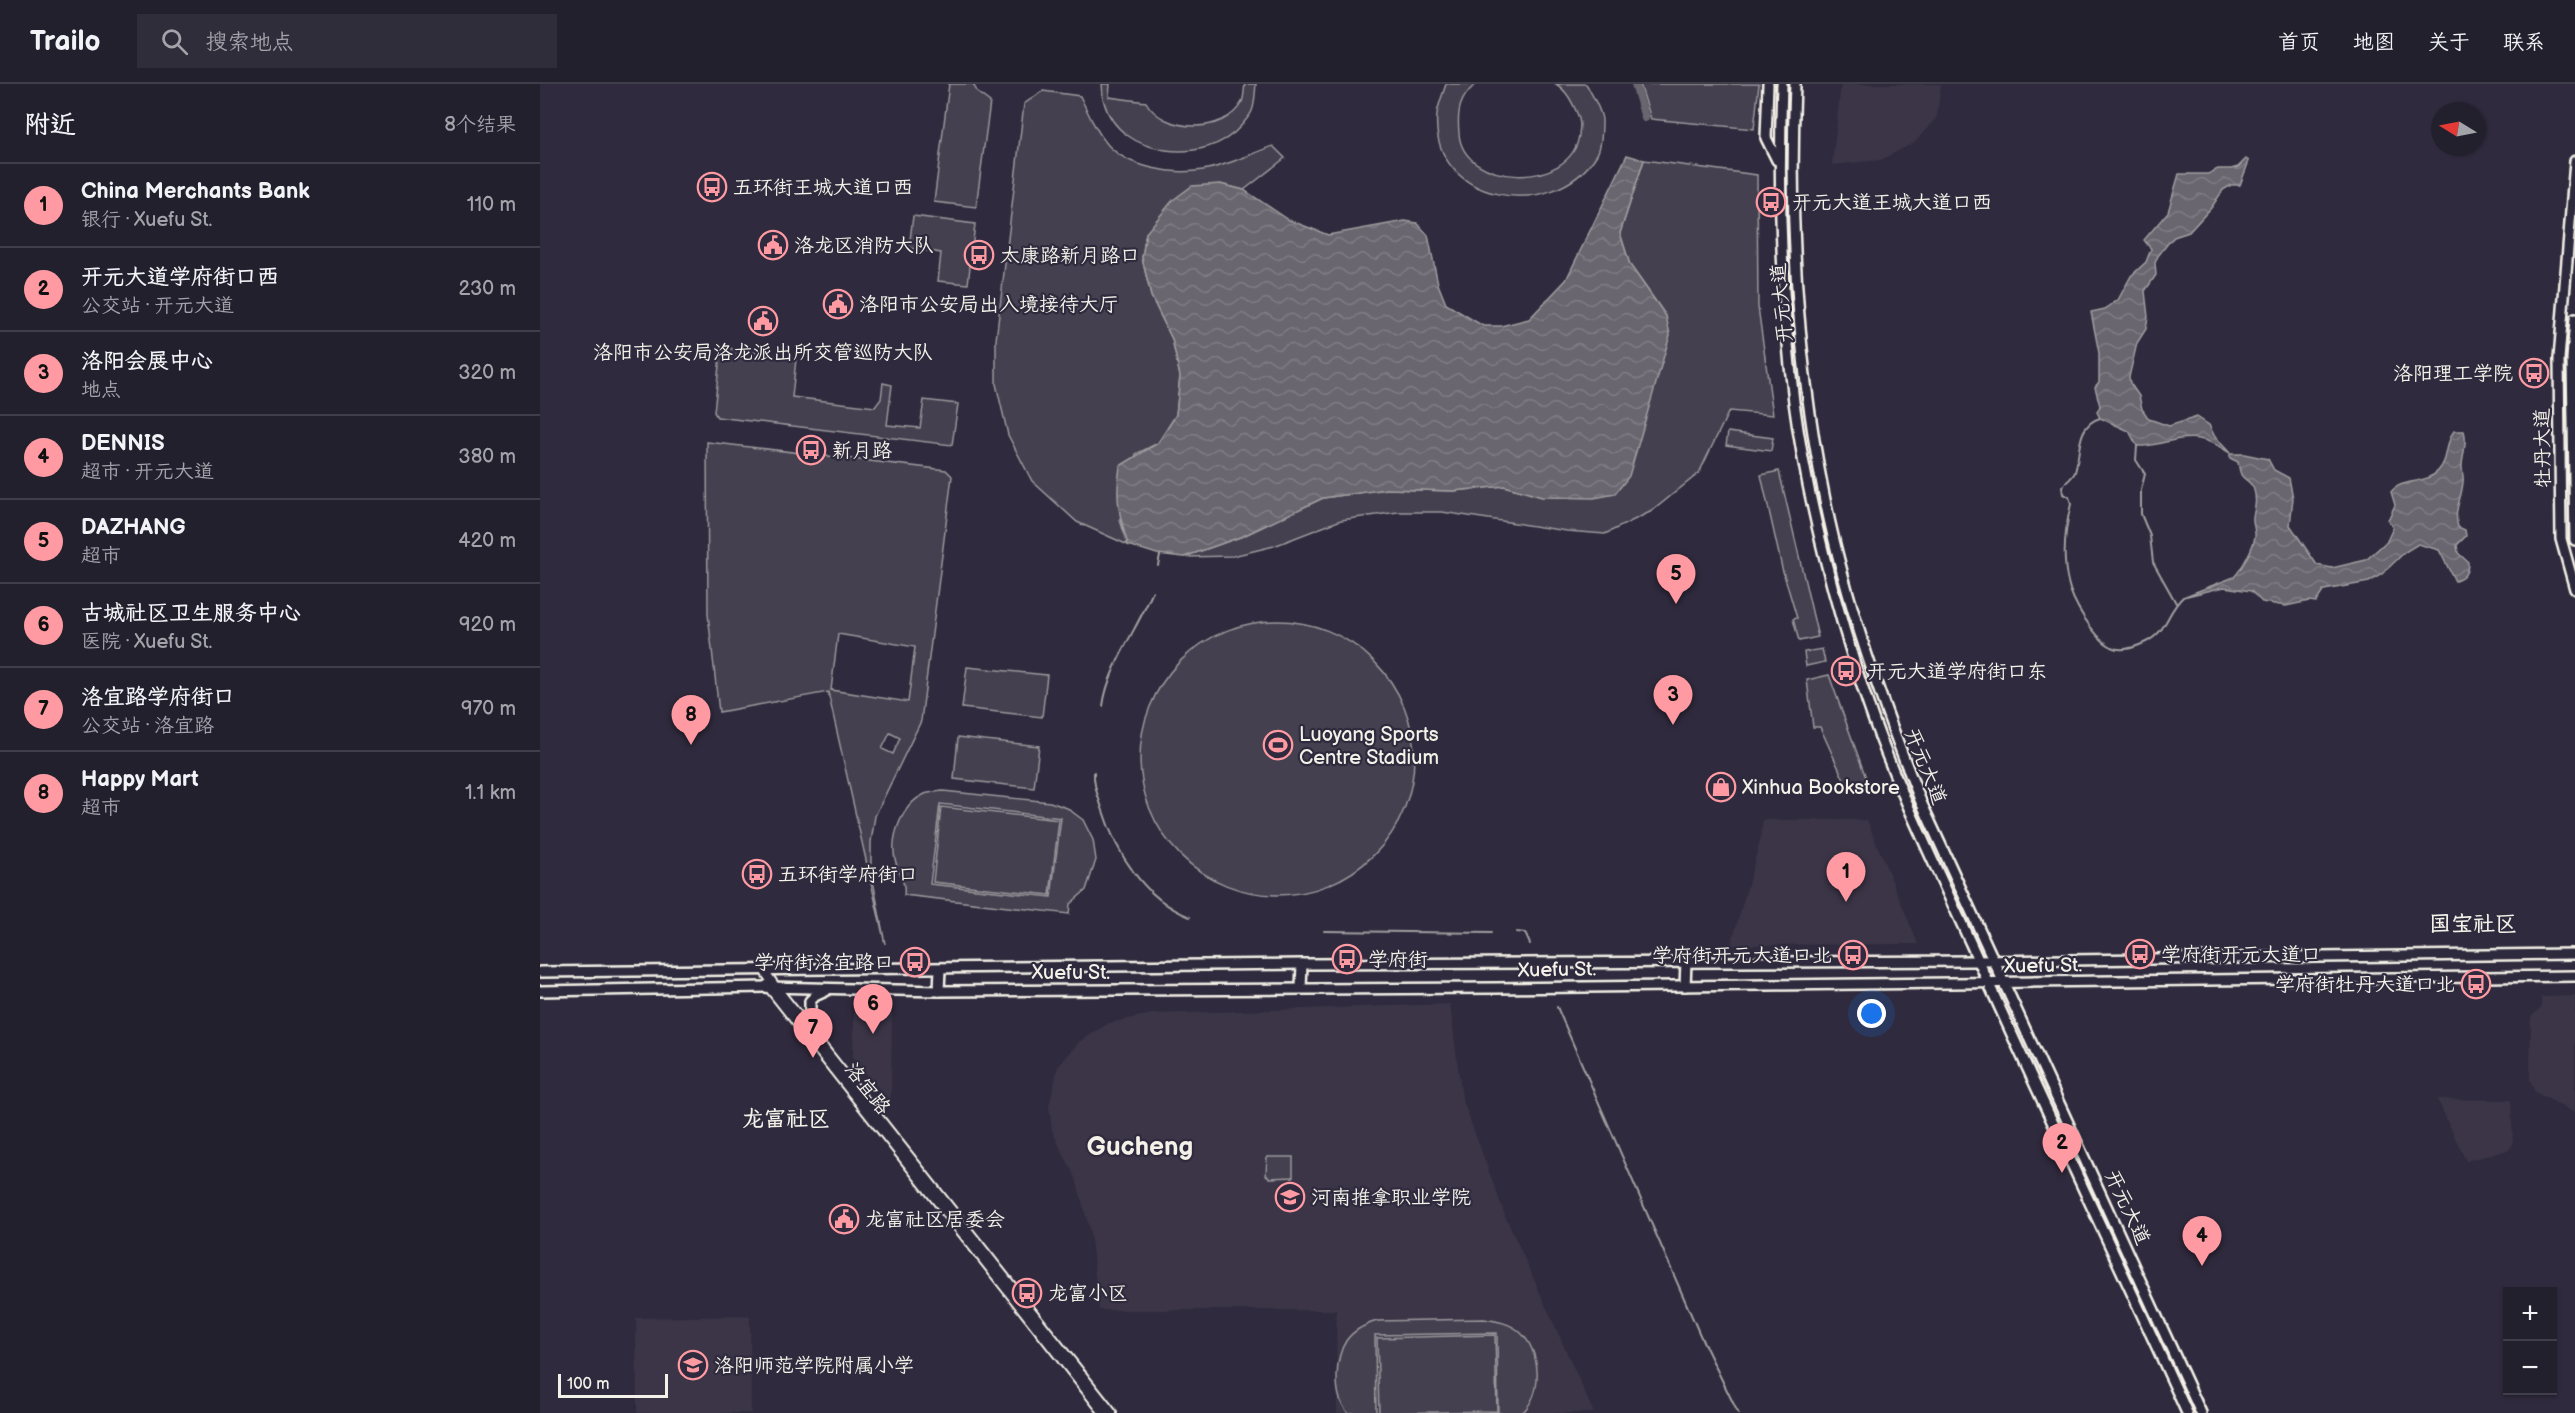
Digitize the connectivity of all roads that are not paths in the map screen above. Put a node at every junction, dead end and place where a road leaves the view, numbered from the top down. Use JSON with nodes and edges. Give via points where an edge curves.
{"nodes":[{"id":1,"x":1768,"y":84,"type":"edge"},
{"id":2,"x":1782,"y":84,"type":"edge"},
{"id":3,"x":1795,"y":84,"type":"edge"},
{"id":4,"x":2575,"y":161,"type":"edge"},
{"id":5,"x":1779,"y":163,"type":"junction"},
{"id":6,"x":2575,"y":319,"type":"edge"},
{"id":7,"x":2575,"y":540,"type":"edge"},
{"id":8,"x":2575,"y":589,"type":"edge"},
{"id":9,"x":2575,"y":954,"type":"edge"},
{"id":10,"x":1978,"y":961,"type":"junction"},
{"id":11,"x":1993,"y":961,"type":"junction"},
{"id":12,"x":1686,"y":962,"type":"junction"},
{"id":13,"x":1302,"y":964,"type":"junction"},
{"id":14,"x":763,"y":969,"type":"junction"},
{"id":15,"x":939,"y":969,"type":"junction"},
{"id":16,"x":540,"y":972,"type":"edge"},
{"id":17,"x":2575,"y":976,"type":"edge"},
{"id":18,"x":1987,"y":983,"type":"junction"},
{"id":19,"x":2004,"y":983,"type":"junction"},
{"id":20,"x":1685,"y":986,"type":"junction"},
{"id":21,"x":772,"y":988,"type":"junction"},
{"id":22,"x":1301,"y":988,"type":"junction"},
{"id":23,"x":837,"y":990,"type":"junction"},
{"id":24,"x":540,"y":991,"type":"edge"},
{"id":25,"x":939,"y":991,"type":"junction"},
{"id":26,"x":816,"y":1039,"type":"junction"},
{"id":27,"x":1104,"y":1413,"type":"edge"},
{"id":28,"x":1112,"y":1413,"type":"edge"},
{"id":29,"x":2187,"y":1413,"type":"edge"},
{"id":30,"x":2201,"y":1413,"type":"edge"}],
"edges":[{"from":1,"to":5,"type":"main road","via":[[1766,138]]},
{"from":2,"to":5,"type":"main road","name":"开元大道"},
{"from":3,"to":11,"type":"main road","name":"开元大道","via":[[1792,163],[1796,284],[1808,401],[1826,501],[1881,700],[1921,802]]},
{"from":4,"to":8,"type":"main road","name":"牡丹大道","via":[[2559,359],[2561,539]]},
{"from":5,"to":10,"type":"main road","name":"开元大道","via":[[1782,285],[1795,403],[1813,504],[1868,704],[1909,808]]},
{"from":6,"to":7,"type":"main road","name":"牡丹大道"},
{"from":9,"to":11,"type":"main road","name":"Xuefu St."},
{"from":10,"to":11,"type":"main road","name":"Xuefu St."},
{"from":10,"to":12,"type":"main road","name":"Xuefu St."},
{"from":10,"to":18,"type":"main road","name":"开元大道"},
{"from":11,"to":19,"type":"main road","name":"开元大道"},
{"from":12,"to":13,"type":"main road","name":"Xuefu St."},
{"from":12,"to":20,"type":"main road"},
{"from":13,"to":15,"type":"main road","name":"Xuefu St."},
{"from":13,"to":22,"type":"main road"},
{"from":14,"to":15,"type":"main road","name":"Xuefu St."},
{"from":14,"to":16,"type":"main road","name":"Xuefu St."},
{"from":14,"to":21,"type":"street","name":"洛宜路"},
{"from":15,"to":25,"type":"main road"},
{"from":17,"to":19,"type":"main road","name":"Xuefu St."},
{"from":18,"to":19,"type":"main road","name":"Xuefu St."},
{"from":18,"to":20,"type":"main road","name":"Xuefu St."},
{"from":18,"to":29,"type":"main road","name":"开元大道"},
{"from":19,"to":30,"type":"main road","name":"开元大道"},
{"from":20,"to":22,"type":"main road","name":"Xuefu St."},
{"from":21,"to":23,"type":"main road","name":"Xuefu St."},
{"from":21,"to":24,"type":"main road","name":"Xuefu St."},
{"from":21,"to":26,"type":"street","name":"洛宜路"},
{"from":21,"to":27,"type":"street","name":"洛宜路"},
{"from":22,"to":25,"type":"main road","name":"Xuefu St."},
{"from":23,"to":25,"type":"main road","name":"Xuefu St."},
{"from":23,"to":26,"type":"main road","via":[[823,992],[810,1001]]},
{"from":26,"to":28,"type":"street","name":"洛宜路"}]}
